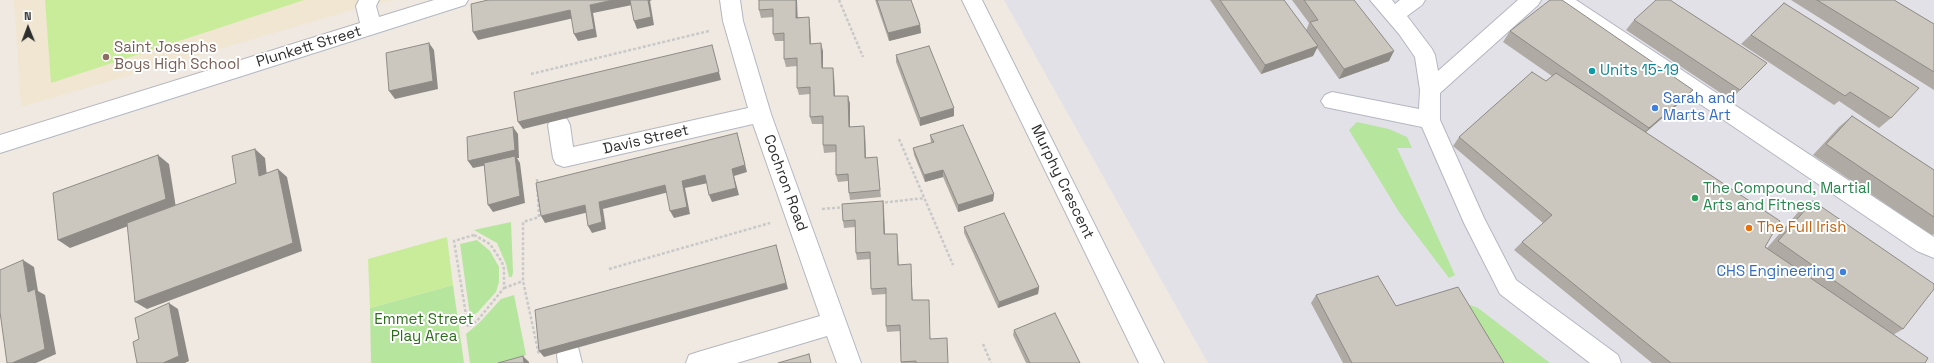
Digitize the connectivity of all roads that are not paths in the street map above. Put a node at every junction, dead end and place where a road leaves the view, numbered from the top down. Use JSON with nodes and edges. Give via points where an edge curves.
{"nodes":[{"id":1,"x":368,"y":0,"type":"edge"},
{"id":2,"x":458,"y":0,"type":"edge"},
{"id":3,"x":730,"y":0,"type":"edge"},
{"id":4,"x":972,"y":0,"type":"edge"},
{"id":5,"x":1380,"y":0,"type":"edge"},
{"id":6,"x":1415,"y":0,"type":"edge"},
{"id":7,"x":1531,"y":0,"type":"edge"},
{"id":8,"x":1561,"y":0,"type":"edge"},
{"id":9,"x":1394,"y":16,"type":"junction"},
{"id":10,"x":371,"y":28,"type":"junction"},
{"id":11,"x":1430,"y":90,"type":"junction"},
{"id":12,"x":1332,"y":101,"type":"dead end"},
{"id":13,"x":760,"y":114,"type":"junction"},
{"id":14,"x":1429,"y":120,"type":"junction"},
{"id":15,"x":559,"y":125,"type":"edge"},
{"id":16,"x":0,"y":144,"type":"edge"},
{"id":17,"x":1934,"y":248,"type":"edge"},
{"id":18,"x":835,"y":323,"type":"junction"},
{"id":19,"x":698,"y":363,"type":"edge"},
{"id":20,"x":849,"y":363,"type":"edge"},
{"id":21,"x":1152,"y":363,"type":"edge"},
{"id":22,"x":1609,"y":363,"type":"edge"}],
"edges":[{"from":1,"to":10,"type":"street","via":[[366,6]]},
{"from":2,"to":10,"type":"street","name":"Plunkett Street"},
{"from":3,"to":13,"type":"street","name":"Cochron Road","via":[[733,22]]},
{"from":4,"to":21,"type":"street","name":"Murphy Crescent"},
{"from":5,"to":9,"type":"street"},
{"from":6,"to":9,"type":"street"},
{"from":7,"to":11,"type":"street"},
{"from":8,"to":17,"type":"street"},
{"from":9,"to":11,"type":"street","via":[[1425,55]]},
{"from":10,"to":16,"type":"street","name":"Plunkett Street"},
{"from":11,"to":14,"type":"street"},
{"from":12,"to":14,"type":"street"},
{"from":13,"to":15,"type":"street","name":"Davis Street","via":[[564,158]]},
{"from":13,"to":18,"type":"street","name":"Cochron Road"},
{"from":14,"to":22,"type":"street","via":[[1468,209],[1508,287]]},
{"from":18,"to":19,"type":"street"},
{"from":18,"to":20,"type":"street","name":"Cochron Road"}]}
